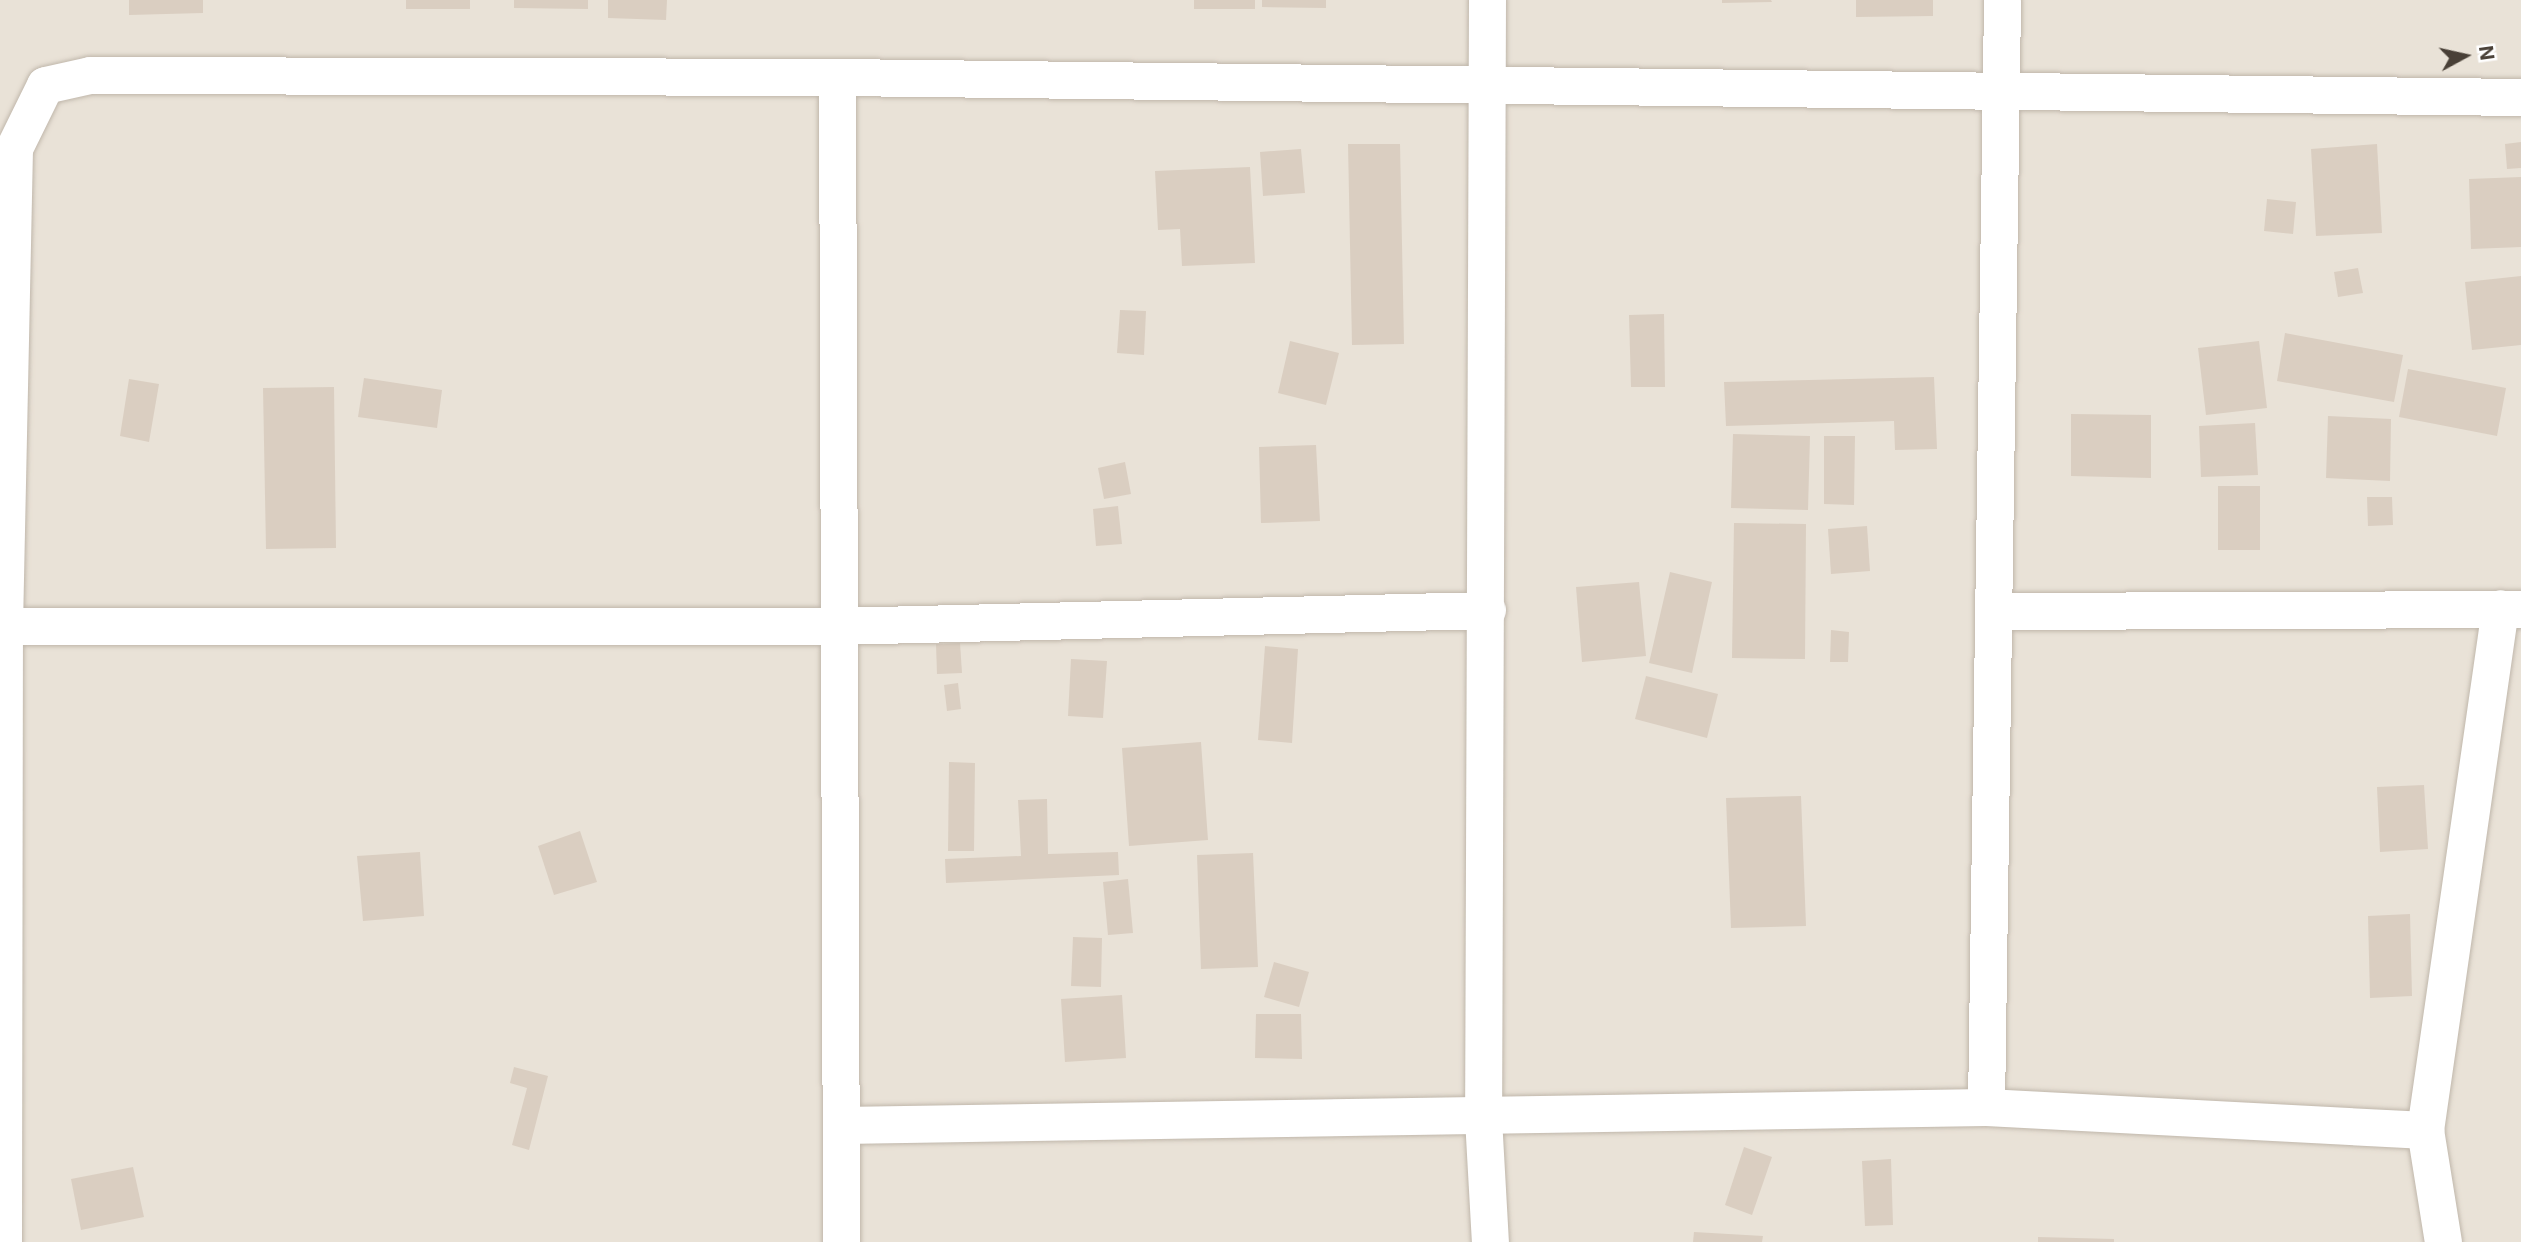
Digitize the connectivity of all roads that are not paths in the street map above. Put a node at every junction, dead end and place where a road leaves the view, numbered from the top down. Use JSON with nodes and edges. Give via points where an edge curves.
{"nodes":[{"id":1,"x":1487,"y":0,"type":"edge"},
{"id":2,"x":2002,"y":0,"type":"edge"},
{"id":3,"x":837,"y":77,"type":"junction"},
{"id":4,"x":1486,"y":86,"type":"junction"},
{"id":5,"x":2001,"y":93,"type":"junction"},
{"id":6,"x":2521,"y":97,"type":"edge"},
{"id":7,"x":2511,"y":609,"type":"edge"},
{"id":8,"x":1487,"y":610,"type":"junction"},
{"id":9,"x":1998,"y":611,"type":"junction"},
{"id":10,"x":4,"y":626,"type":"junction"},
{"id":11,"x":837,"y":626,"type":"junction"},
{"id":12,"x":1986,"y":1107,"type":"junction"},
{"id":13,"x":1483,"y":1118,"type":"junction"},
{"id":14,"x":841,"y":1125,"type":"junction"},
{"id":15,"x":2425,"y":1130,"type":"junction"},
{"id":16,"x":3,"y":1242,"type":"edge"},
{"id":17,"x":841,"y":1242,"type":"edge"},
{"id":18,"x":1490,"y":1242,"type":"edge"},
{"id":19,"x":2443,"y":1242,"type":"edge"}],
"edges":[{"from":1,"to":4,"type":"street"},
{"from":2,"to":5,"type":"street"},
{"from":3,"to":4,"type":"street"},
{"from":3,"to":10,"type":"street","via":[[90,75],[45,85],[14,148]]},
{"from":3,"to":11,"type":"street"},
{"from":4,"to":5,"type":"street"},
{"from":4,"to":8,"type":"street"},
{"from":5,"to":6,"type":"street"},
{"from":5,"to":9,"type":"street"},
{"from":7,"to":9,"type":"street"},
{"from":7,"to":15,"type":"street"},
{"from":8,"to":11,"type":"street"},
{"from":8,"to":13,"type":"street"},
{"from":9,"to":12,"type":"street"},
{"from":10,"to":11,"type":"street"},
{"from":10,"to":16,"type":"street"},
{"from":11,"to":14,"type":"street"},
{"from":12,"to":13,"type":"street"},
{"from":12,"to":15,"type":"street"},
{"from":13,"to":14,"type":"street"},
{"from":13,"to":18,"type":"street"},
{"from":14,"to":17,"type":"street"},
{"from":15,"to":19,"type":"street"}]}
